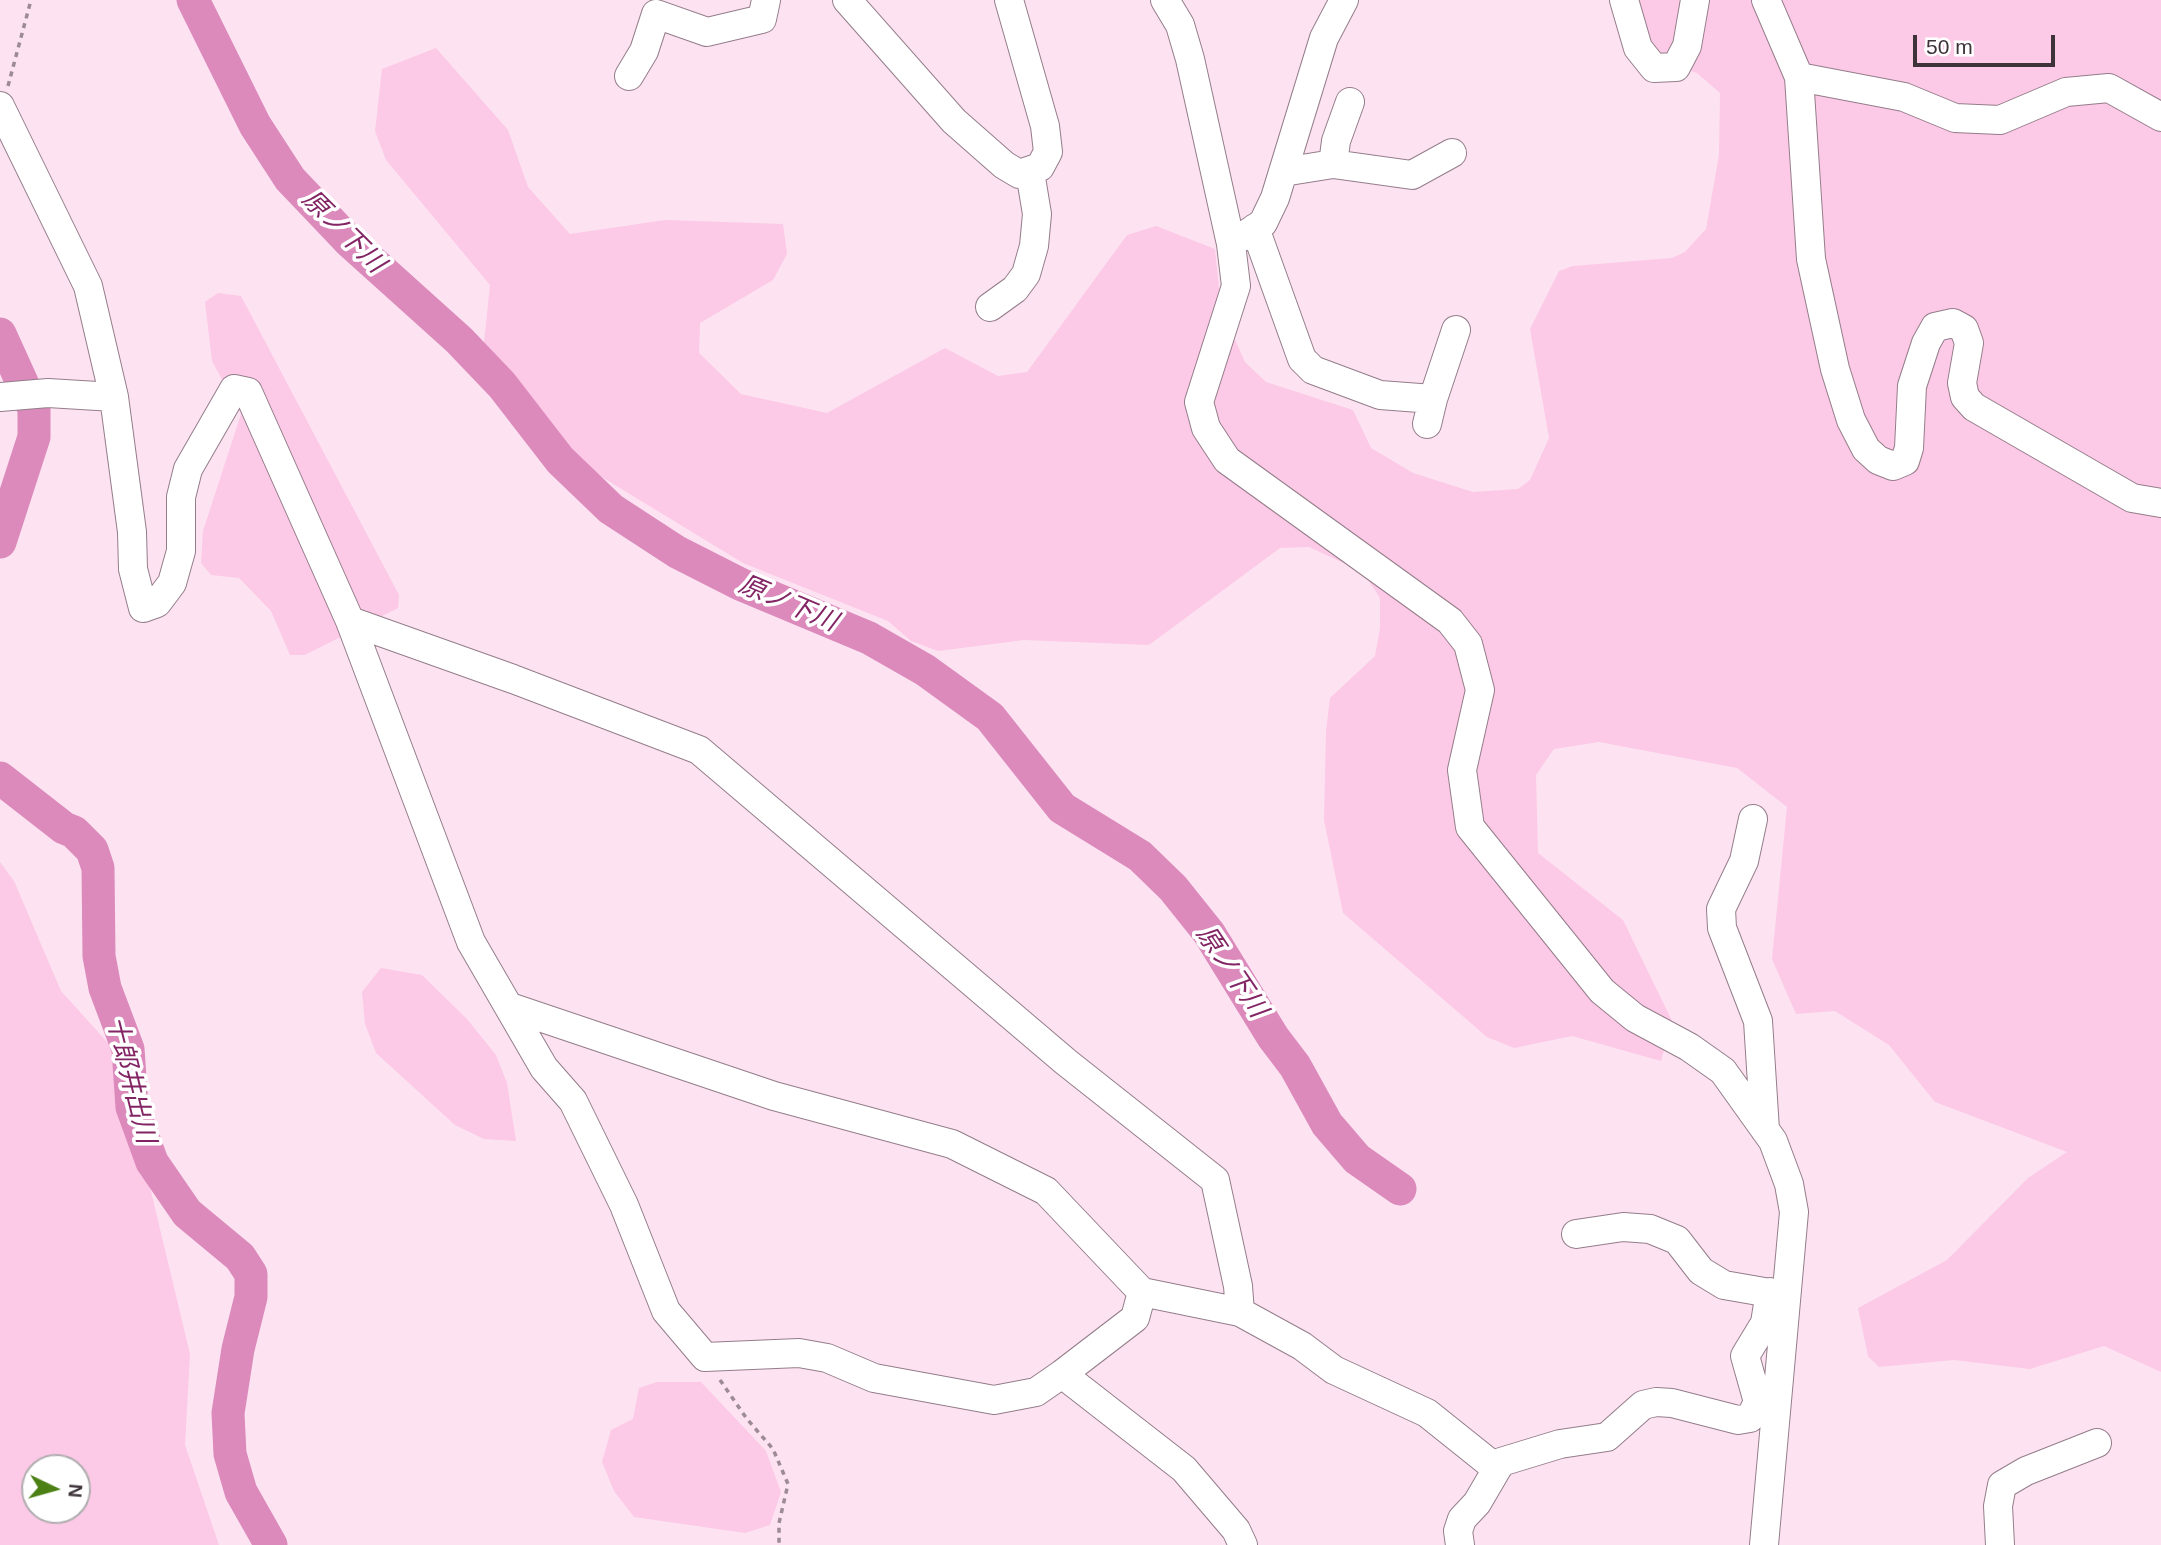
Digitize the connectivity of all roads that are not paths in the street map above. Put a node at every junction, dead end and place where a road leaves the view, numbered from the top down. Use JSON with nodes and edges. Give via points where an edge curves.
{"nodes":[{"id":1,"x":766,"y":0,"type":"edge"},
{"id":2,"x":847,"y":0,"type":"edge"},
{"id":3,"x":1009,"y":0,"type":"edge"},
{"id":4,"x":1165,"y":0,"type":"edge"},
{"id":5,"x":1343,"y":0,"type":"edge"},
{"id":6,"x":1623,"y":0,"type":"edge"},
{"id":7,"x":1695,"y":0,"type":"edge"},
{"id":8,"x":1766,"y":0,"type":"edge"},
{"id":9,"x":629,"y":76,"type":"dead end"},
{"id":10,"x":1799,"y":77,"type":"junction"},
{"id":11,"x":1350,"y":102,"type":"dead end"},
{"id":12,"x":1,"y":107,"type":"edge"},
{"id":13,"x":2161,"y":117,"type":"edge"},
{"id":14,"x":1452,"y":153,"type":"dead end"},
{"id":15,"x":1334,"y":164,"type":"junction"},
{"id":16,"x":1030,"y":172,"type":"junction"},
{"id":17,"x":1283,"y":172,"type":"junction"},
{"id":18,"x":1255,"y":228,"type":"junction"},
{"id":19,"x":1231,"y":244,"type":"junction"},
{"id":20,"x":990,"y":307,"type":"dead end"},
{"id":21,"x":1456,"y":330,"type":"dead end"},
{"id":22,"x":0,"y":397,"type":"edge"},
{"id":23,"x":114,"y":397,"type":"junction"},
{"id":24,"x":2161,"y":503,"type":"edge"},
{"id":25,"x":350,"y":621,"type":"junction"},
{"id":26,"x":1753,"y":819,"type":"dead end"},
{"id":27,"x":510,"y":1007,"type":"junction"},
{"id":28,"x":1765,"y":1130,"type":"junction"},
{"id":29,"x":1576,"y":1234,"type":"dead end"},
{"id":30,"x":1788,"y":1264,"type":"junction"},
{"id":31,"x":1142,"y":1292,"type":"junction"},
{"id":32,"x":1770,"y":1293,"type":"junction"},
{"id":33,"x":1240,"y":1312,"type":"junction"},
{"id":34,"x":1062,"y":1374,"type":"junction"},
{"id":35,"x":2097,"y":1443,"type":"dead end"},
{"id":36,"x":1497,"y":1469,"type":"junction"},
{"id":37,"x":1243,"y":1545,"type":"edge"},
{"id":38,"x":1460,"y":1545,"type":"edge"},
{"id":39,"x":1764,"y":1545,"type":"edge"},
{"id":40,"x":2000,"y":1545,"type":"edge"}],
"edges":[{"from":1,"to":9,"type":"street","via":[[762,19],[706,32],[656,14],[644,51]]},
{"from":2,"to":16,"type":"street","via":[[954,121],[1004,165],[1019,174]]},
{"from":3,"to":16,"type":"street","via":[[1045,126],[1048,152],[1040,167]]},
{"from":4,"to":19,"type":"street","via":[[1180,25],[1190,59]]},
{"from":5,"to":17,"type":"street","via":[[1324,38]]},
{"from":6,"to":7,"type":"street","via":[[1637,48],[1654,68],[1676,67],[1687,46]]},
{"from":8,"to":10,"type":"street"},
{"from":10,"to":13,"type":"street","via":[[1904,97],[1955,118],[2000,120],[2066,92],[2109,88]]},
{"from":10,"to":24,"type":"street","via":[[1811,258],[1835,369],[1851,420],[1866,449],[1893,466],[1905,461],[1912,386],[1926,343],[1935,327],[1953,323],[1964,329],[1969,343],[1962,383],[1965,397],[1974,407],[2132,498]]},
{"from":11,"to":15,"type":"street","via":[[1336,141]]},
{"from":12,"to":23,"type":"street","via":[[88,286]]},
{"from":14,"to":15,"type":"street","via":[[1412,175]]},
{"from":15,"to":17,"type":"street"},
{"from":16,"to":20,"type":"street","via":[[1037,214],[1026,274],[1015,289]]},
{"from":17,"to":18,"type":"street","via":[[1263,223]]},
{"from":18,"to":19,"type":"street"},
{"from":18,"to":21,"type":"street","via":[[1302,359],[1313,370],[1430,412]]},
{"from":19,"to":28,"type":"street","via":[[1236,286],[1199,402],[1206,428],[1227,460],[1450,621],[1468,645],[1480,690],[1462,770],[1470,827],[1602,991],[1634,1018],[1723,1071]]},
{"from":22,"to":23,"type":"street","via":[[48,393]]},
{"from":23,"to":25,"type":"street","via":[[133,569],[143,608],[157,603],[172,583],[181,551],[181,497],[188,469],[234,389],[248,392]]},
{"from":25,"to":27,"type":"street","via":[[466,930]]},
{"from":25,"to":33,"type":"street","via":[[699,750],[1066,1062],[1215,1180]]},
{"from":26,"to":28,"type":"street","via":[[1744,861],[1721,909],[1721,928],[1758,1021]]},
{"from":27,"to":31,"type":"street","via":[[774,1096],[952,1144],[1046,1191]]},
{"from":27,"to":34,"type":"street","via":[[544,1068],[573,1101],[624,1205],[666,1311],[705,1357],[799,1353],[874,1378],[994,1400],[1036,1392]]},
{"from":28,"to":30,"type":"street","via":[[1789,1184],[1794,1212]]},
{"from":29,"to":32,"type":"street","via":[[1623,1227],[1650,1229],[1676,1240],[1701,1271],[1724,1285]]},
{"from":30,"to":32,"type":"street"},
{"from":30,"to":39,"type":"street"},
{"from":31,"to":33,"type":"street"},
{"from":31,"to":34,"type":"street","via":[[1135,1318]]},
{"from":32,"to":36,"type":"street","via":[[1765,1323],[1745,1356],[1758,1402],[1749,1418],[1738,1420],[1656,1402],[1643,1405],[1607,1437],[1560,1444],[1502,1462]]},
{"from":33,"to":36,"type":"street","via":[[1335,1370],[1427,1413]]},
{"from":34,"to":37,"type":"street","via":[[1184,1469],[1236,1530]]},
{"from":35,"to":40,"type":"street","via":[[2002,1485]]},
{"from":36,"to":38,"type":"street","via":[[1462,1519]]}]}
